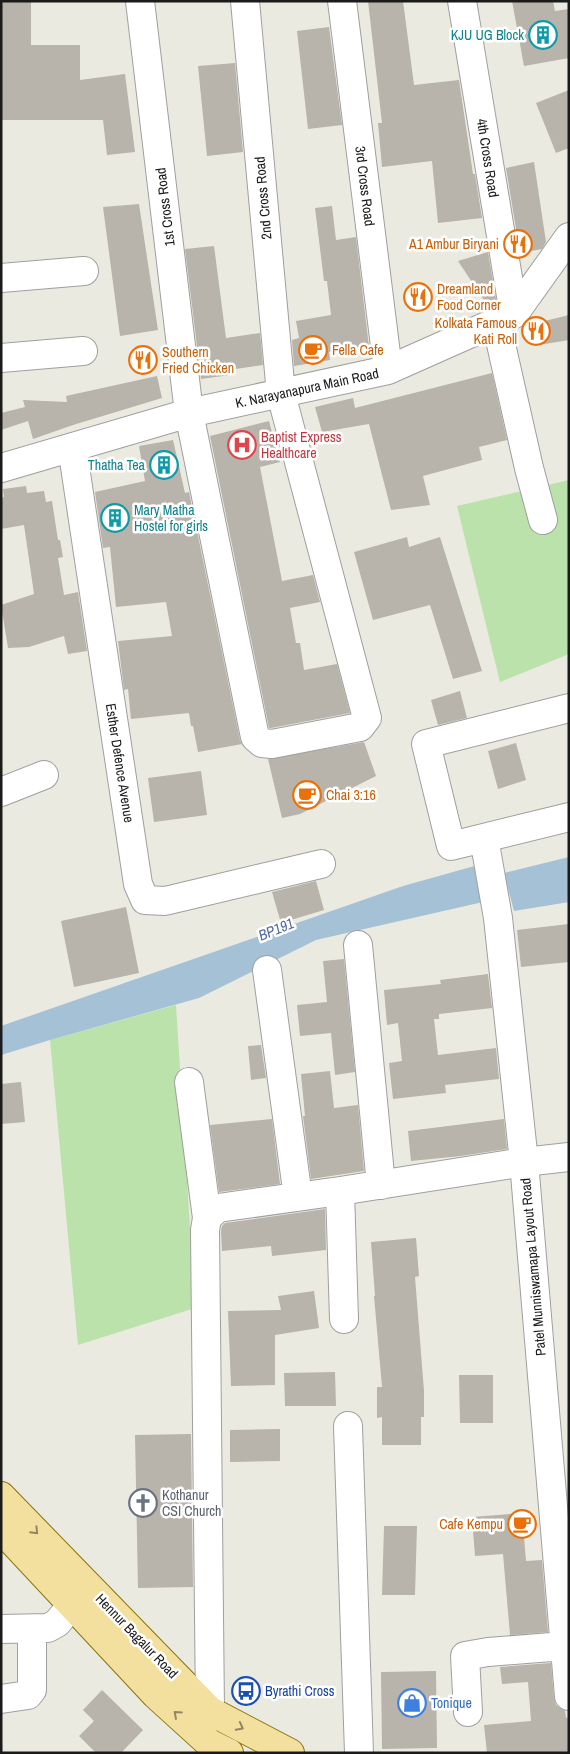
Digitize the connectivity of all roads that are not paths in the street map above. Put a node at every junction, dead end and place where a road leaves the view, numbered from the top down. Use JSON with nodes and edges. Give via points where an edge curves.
{"nodes":[{"id":1,"x":140,"y":1,"type":"edge"},
{"id":2,"x":245,"y":1,"type":"edge"},
{"id":3,"x":342,"y":1,"type":"edge"},
{"id":4,"x":462,"y":1,"type":"edge"},
{"id":5,"x":569,"y":237,"type":"edge"},
{"id":6,"x":84,"y":271,"type":"dead end"},
{"id":7,"x":1,"y":278,"type":"edge"},
{"id":8,"x":505,"y":318,"type":"junction"},
{"id":9,"x":83,"y":351,"type":"dead end"},
{"id":10,"x":1,"y":358,"type":"edge"},
{"id":11,"x":388,"y":370,"type":"junction"},
{"id":12,"x":281,"y":394,"type":"junction"},
{"id":13,"x":189,"y":413,"type":"junction"},
{"id":14,"x":72,"y":447,"type":"junction"},
{"id":15,"x":1,"y":468,"type":"edge"},
{"id":16,"x":543,"y":520,"type":"dead end"},
{"id":17,"x":569,"y":708,"type":"edge"},
{"id":18,"x":44,"y":775,"type":"dead end"},
{"id":19,"x":1,"y":792,"type":"edge"},
{"id":20,"x":569,"y":817,"type":"edge"},
{"id":21,"x":486,"y":850,"type":"junction"},
{"id":22,"x":321,"y":864,"type":"dead end"},
{"id":23,"x":358,"y":945,"type":"dead end"},
{"id":24,"x":267,"y":970,"type":"dead end"},
{"id":25,"x":189,"y":1082,"type":"dead end"},
{"id":26,"x":569,"y":1157,"type":"edge"},
{"id":27,"x":524,"y":1162,"type":"junction"},
{"id":28,"x":381,"y":1185,"type":"junction"},
{"id":29,"x":340,"y":1191,"type":"junction"},
{"id":30,"x":298,"y":1197,"type":"junction"},
{"id":31,"x":207,"y":1218,"type":"junction"},
{"id":32,"x":344,"y":1319,"type":"dead end"},
{"id":33,"x":348,"y":1426,"type":"dead end"},
{"id":34,"x":1,"y":1496,"type":"edge"},
{"id":35,"x":1,"y":1529,"type":"edge"},
{"id":36,"x":80,"y":1595,"type":"junction"},
{"id":37,"x":32,"y":1629,"type":"junction"},
{"id":38,"x":1,"y":1630,"type":"edge"},
{"id":39,"x":564,"y":1646,"type":"junction"},
{"id":40,"x":569,"y":1696,"type":"edge"},
{"id":41,"x":1,"y":1698,"type":"edge"},
{"id":42,"x":210,"y":1711,"type":"junction"},
{"id":43,"x":468,"y":1712,"type":"dead end"},
{"id":44,"x":216,"y":1750,"type":"edge"},
{"id":45,"x":290,"y":1753,"type":"edge"},
{"id":46,"x":359,"y":1753,"type":"edge"}],
"edges":[{"from":1,"to":13,"type":"street","name":"1st Cross Road"},
{"from":2,"to":12,"type":"street","name":"2nd Cross Road"},
{"from":3,"to":11,"type":"street","name":"3rd Cross Road"},
{"from":4,"to":8,"type":"street","name":"4th Cross Road"},
{"from":5,"to":8,"type":"street"},
{"from":6,"to":7,"type":"street"},
{"from":8,"to":11,"type":"street","name":"K. Narayanapura Main Road"},
{"from":8,"to":16,"type":"street","name":"4th Cross Road"},
{"from":9,"to":10,"type":"street"},
{"from":11,"to":12,"type":"street","name":"K. Narayanapura Main Road"},
{"from":12,"to":13,"type":"street","name":"K. Narayanapura Main Road"},
{"from":12,"to":13,"type":"street","name":"1st Cross Road","via":[[365,704],[367,718],[360,727],[272,744],[262,743],[255,737]]},
{"from":13,"to":14,"type":"street","name":"K. Narayanapura Main Road"},
{"from":14,"to":15,"type":"street","name":"K. Narayanapura Main Road"},
{"from":14,"to":22,"type":"street","name":"Esther Defence Avenue","via":[[138,884],[145,900],[165,901]]},
{"from":17,"to":21,"type":"street","via":[[426,744],[452,846]]},
{"from":18,"to":19,"type":"street"},
{"from":20,"to":21,"type":"street"},
{"from":21,"to":27,"type":"street","name":"Patel Munniswamapa Layout Road","via":[[498,918]]},
{"from":23,"to":28,"type":"street"},
{"from":24,"to":30,"type":"street"},
{"from":25,"to":31,"type":"street"},
{"from":26,"to":27,"type":"street"},
{"from":27,"to":28,"type":"street"},
{"from":27,"to":39,"type":"street","name":"Patel Munniswamapa Layout Road"},
{"from":28,"to":29,"type":"street"},
{"from":29,"to":30,"type":"street"},
{"from":29,"to":32,"type":"street"},
{"from":30,"to":31,"type":"street","via":[[218,1208]]},
{"from":31,"to":42,"type":"street"},
{"from":33,"to":46,"type":"street"},
{"from":34,"to":36,"type":"main road","name":"Hennur Bagalur Road","one_way":true},
{"from":35,"to":36,"type":"main road","name":"Hennur Bagalur Road"},
{"from":36,"to":37,"type":"street","via":[[57,1623],[48,1628]]},
{"from":36,"to":42,"type":"main road","name":"Hennur Bagalur Road"},
{"from":44,"to":36,"type":"main road","name":"Hennur Bagalur Road","one_way":true,"via":[[156,1695]]},
{"from":37,"to":38,"type":"street"},
{"from":37,"to":41,"type":"street","via":[[32,1690],[28,1695]]},
{"from":39,"to":40,"type":"street","name":"Patel Munniswamapa Layout Road"},
{"from":39,"to":43,"type":"street","via":[[465,1656]]},
{"from":42,"to":44,"type":"main road"},
{"from":42,"to":45,"type":"main road","name":"Hennur Bagalur Road","one_way":true}]}
